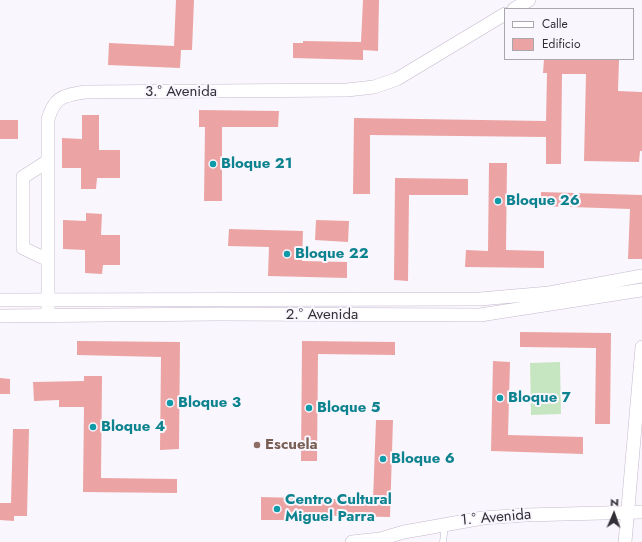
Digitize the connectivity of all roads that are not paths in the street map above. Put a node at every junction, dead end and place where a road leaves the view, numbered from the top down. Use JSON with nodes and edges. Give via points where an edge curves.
{"nodes":[{"id":1,"x":529,"y":0,"type":"edge"},
{"id":2,"x":516,"y":8,"type":"edge"},
{"id":3,"x":504,"y":15,"type":"edge"},
{"id":4,"x":48,"y":161,"type":"junction"},
{"id":5,"x":48,"y":260,"type":"junction"},
{"id":6,"x":642,"y":276,"type":"edge"},
{"id":7,"x":642,"y":290,"type":"edge"},
{"id":8,"x":0,"y":300,"type":"edge"},
{"id":9,"x":48,"y":300,"type":"junction"},
{"id":10,"x":0,"y":316,"type":"edge"},
{"id":11,"x":48,"y":316,"type":"junction"},
{"id":12,"x":642,"y":347,"type":"edge"},
{"id":13,"x":642,"y":512,"type":"edge"},
{"id":14,"x":627,"y":513,"type":"junction"},
{"id":15,"x":446,"y":524,"type":"junction"},
{"id":16,"x":352,"y":542,"type":"edge"},
{"id":17,"x":443,"y":542,"type":"edge"},
{"id":18,"x":625,"y":542,"type":"edge"}],
"edges":[{"from":1,"to":2,"type":"street"},
{"from":3,"to":4,"type":"street","name":"3.° Avenida","via":[[397,79],[374,87],[347,90],[85,92],[63,96],[52,107],[48,119]]},
{"from":4,"to":5,"type":"street","name":"3.° Avenida"},
{"from":4,"to":5,"type":"street","via":[[22,177],[23,248]]},
{"from":5,"to":9,"type":"street","name":"3.° Avenida"},
{"from":6,"to":9,"type":"street","via":[[549,293],[480,299]]},
{"from":7,"to":11,"type":"street","name":"2.° Avenida","via":[[480,315]]},
{"from":8,"to":9,"type":"street"},
{"from":9,"to":11,"type":"street","name":"3.° Avenida"},
{"from":10,"to":11,"type":"street","name":"2.° Avenida"},
{"from":12,"to":14,"type":"street"},
{"from":13,"to":14,"type":"street","name":"1.° Avenida"},
{"from":14,"to":15,"type":"street","name":"1.° Avenida","via":[[525,515]]},
{"from":14,"to":18,"type":"street"},
{"from":15,"to":16,"type":"street","name":"1.° Avenida","via":[[380,539]]},
{"from":15,"to":17,"type":"lane"}]}
